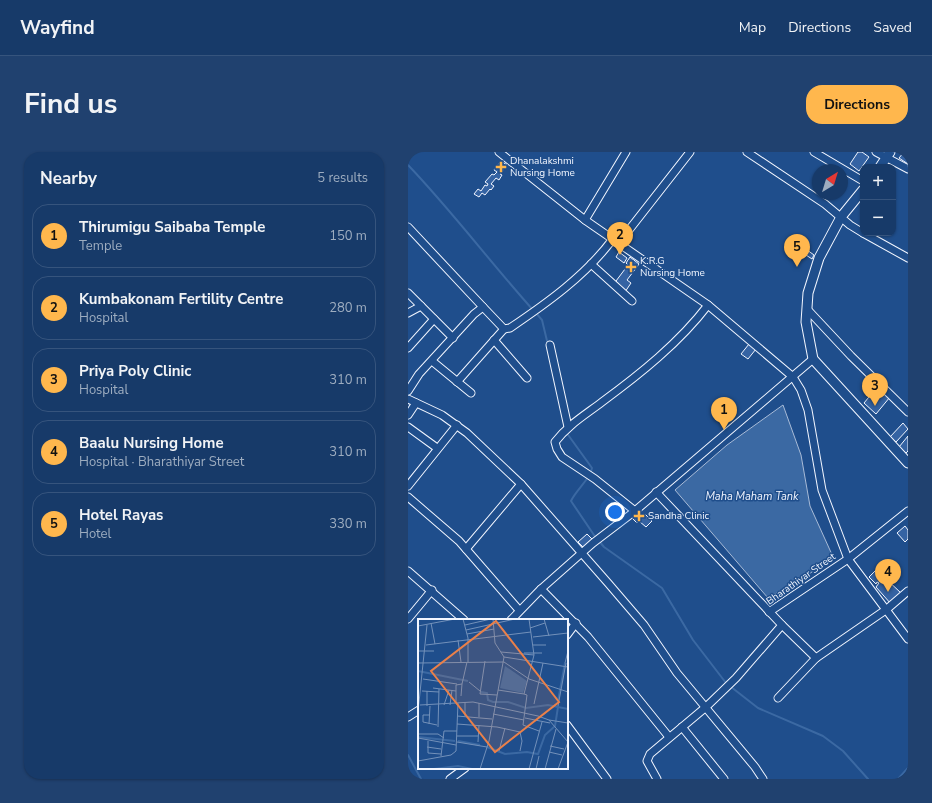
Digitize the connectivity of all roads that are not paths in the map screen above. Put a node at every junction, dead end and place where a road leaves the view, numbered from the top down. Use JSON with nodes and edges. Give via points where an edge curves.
{"nodes":[{"id":1,"x":499,"y":152,"type":"edge"},
{"id":2,"x":626,"y":152,"type":"edge"},
{"id":3,"x":690,"y":152,"type":"edge"},
{"id":4,"x":747,"y":152,"type":"edge"},
{"id":5,"x":814,"y":152,"type":"edge"},
{"id":6,"x":876,"y":152,"type":"edge"},
{"id":7,"x":888,"y":155,"type":"edge"},
{"id":8,"x":882,"y":164,"type":"edge"},
{"id":9,"x":908,"y":169,"type":"edge"},
{"id":10,"x":860,"y":179,"type":"edge"},
{"id":11,"x":860,"y":194,"type":"edge"},
{"id":12,"x":841,"y":217,"type":"junction"},
{"id":13,"x":586,"y":220,"type":"junction"},
{"id":14,"x":408,"y":227,"type":"edge"},
{"id":15,"x":860,"y":231,"type":"edge"},
{"id":16,"x":868,"y":236,"type":"edge"},
{"id":17,"x":615,"y":242,"type":"junction"},
{"id":18,"x":908,"y":258,"type":"edge"},
{"id":19,"x":592,"y":264,"type":"junction"},
{"id":20,"x":408,"y":293,"type":"edge"},
{"id":21,"x":632,"y":301,"type":"dead end"},
{"id":22,"x":708,"y":305,"type":"junction"},
{"id":23,"x":421,"y":306,"type":"junction"},
{"id":24,"x":483,"y":308,"type":"junction"},
{"id":25,"x":807,"y":309,"type":"junction"},
{"id":26,"x":408,"y":313,"type":"edge"},
{"id":27,"x":434,"y":320,"type":"junction"},
{"id":28,"x":504,"y":329,"type":"junction"},
{"id":29,"x":453,"y":338,"type":"junction"},
{"id":30,"x":494,"y":340,"type":"junction"},
{"id":31,"x":550,"y":345,"type":"dead end"},
{"id":32,"x":408,"y":348,"type":"edge"},
{"id":33,"x":813,"y":359,"type":"junction"},
{"id":34,"x":432,"y":361,"type":"junction"},
{"id":35,"x":793,"y":377,"type":"junction"},
{"id":36,"x":527,"y":378,"type":"dead end"},
{"id":37,"x":457,"y":382,"type":"junction"},
{"id":38,"x":408,"y":391,"type":"edge"},
{"id":39,"x":471,"y":393,"type":"dead end"},
{"id":40,"x":408,"y":399,"type":"edge"},
{"id":41,"x":416,"y":403,"type":"junction"},
{"id":42,"x":908,"y":412,"type":"edge"},
{"id":43,"x":408,"y":415,"type":"edge"},
{"id":44,"x":457,"y":425,"type":"junction"},
{"id":45,"x":570,"y":425,"type":"junction"},
{"id":46,"x":408,"y":427,"type":"edge"},
{"id":47,"x":437,"y":448,"type":"junction"},
{"id":48,"x":908,"y":463,"type":"edge"},
{"id":49,"x":521,"y":484,"type":"junction"},
{"id":50,"x":408,"y":486,"type":"edge"},
{"id":51,"x":656,"y":492,"type":"junction"},
{"id":52,"x":408,"y":497,"type":"edge"},
{"id":53,"x":635,"y":511,"type":"junction"},
{"id":54,"x":908,"y":511,"type":"edge"},
{"id":55,"x":466,"y":549,"type":"junction"},
{"id":56,"x":582,"y":553,"type":"junction"},
{"id":57,"x":848,"y":559,"type":"junction"},
{"id":58,"x":408,"y":571,"type":"edge"},
{"id":59,"x":541,"y":589,"type":"junction"},
{"id":60,"x":432,"y":590,"type":"junction"},
{"id":61,"x":908,"y":591,"type":"edge"},
{"id":62,"x":887,"y":609,"type":"junction"},
{"id":63,"x":519,"y":610,"type":"junction"},
{"id":64,"x":769,"y":612,"type":"junction"},
{"id":65,"x":408,"y":619,"type":"edge"},
{"id":66,"x":463,"y":619,"type":"edge"},
{"id":67,"x":512,"y":619,"type":"edge"},
{"id":68,"x":576,"y":623,"type":"junction"},
{"id":69,"x":782,"y":625,"type":"junction"},
{"id":70,"x":568,"y":634,"type":"edge"},
{"id":71,"x":908,"y":640,"type":"edge"},
{"id":72,"x":816,"y":658,"type":"junction"},
{"id":73,"x":778,"y":698,"type":"dead end"},
{"id":74,"x":706,"y":707,"type":"junction"},
{"id":75,"x":418,"y":711,"type":"edge"},
{"id":76,"x":408,"y":717,"type":"edge"},
{"id":77,"x":568,"y":726,"type":"edge"},
{"id":78,"x":682,"y":727,"type":"junction"},
{"id":79,"x":669,"y":737,"type":"junction"},
{"id":80,"x":464,"y":769,"type":"edge"},
{"id":81,"x":450,"y":779,"type":"edge"},
{"id":82,"x":607,"y":779,"type":"edge"},
{"id":83,"x":657,"y":779,"type":"edge"},
{"id":84,"x":724,"y":779,"type":"edge"},
{"id":85,"x":763,"y":779,"type":"edge"}],
"edges":[{"from":1,"to":13,"type":"street"},
{"from":2,"to":13,"type":"street"},
{"from":3,"to":17,"type":"street"},
{"from":4,"to":12,"type":"street"},
{"from":5,"to":10,"type":"street"},
{"from":6,"to":7,"type":"street"},
{"from":7,"to":8,"type":"main road"},
{"from":7,"to":9,"type":"street"},
{"from":11,"to":12,"type":"main road"},
{"from":12,"to":15,"type":"street"},
{"from":12,"to":25,"type":"main road","via":[[811,278]]},
{"from":13,"to":17,"type":"street"},
{"from":14,"to":24,"type":"street"},
{"from":16,"to":18,"type":"street"},
{"from":17,"to":19,"type":"street"},
{"from":17,"to":22,"type":"street"},
{"from":19,"to":21,"type":"street"},
{"from":19,"to":28,"type":"street","via":[[559,293],[510,328]]},
{"from":20,"to":23,"type":"street"},
{"from":22,"to":35,"type":"street"},
{"from":22,"to":45,"type":"street","via":[[691,326],[642,372]]},
{"from":23,"to":26,"type":"street"},
{"from":23,"to":27,"type":"street"},
{"from":24,"to":28,"type":"street"},
{"from":24,"to":29,"type":"street","via":[[465,323]]},
{"from":25,"to":33,"type":"main road","via":[[806,322]]},
{"from":25,"to":42,"type":"street"},
{"from":27,"to":29,"type":"street"},
{"from":27,"to":32,"type":"street"},
{"from":28,"to":30,"type":"street"},
{"from":29,"to":34,"type":"street"},
{"from":30,"to":36,"type":"street"},
{"from":30,"to":37,"type":"street"},
{"from":31,"to":45,"type":"street"},
{"from":33,"to":35,"type":"street"},
{"from":33,"to":48,"type":"main road"},
{"from":34,"to":37,"type":"street"},
{"from":34,"to":38,"type":"street"},
{"from":35,"to":51,"type":"street"},
{"from":35,"to":57,"type":"street","name":"Bharathiyar Street","via":[[808,410],[822,490]]},
{"from":37,"to":39,"type":"street"},
{"from":40,"to":41,"type":"street"},
{"from":41,"to":43,"type":"street"},
{"from":41,"to":44,"type":"street"},
{"from":44,"to":47,"type":"street"},
{"from":44,"to":49,"type":"street"},
{"from":45,"to":53,"type":"street","via":[[555,442],[556,449],[562,457]]},
{"from":46,"to":47,"type":"street"},
{"from":47,"to":50,"type":"street"},
{"from":49,"to":55,"type":"street"},
{"from":49,"to":56,"type":"street"},
{"from":51,"to":53,"type":"street"},
{"from":51,"to":64,"type":"street"},
{"from":52,"to":55,"type":"street"},
{"from":53,"to":56,"type":"street"},
{"from":54,"to":57,"type":"street"},
{"from":55,"to":63,"type":"street"},
{"from":56,"to":59,"type":"street"},
{"from":56,"to":74,"type":"street","via":[[644,626],[677,673]]},
{"from":57,"to":62,"type":"street"},
{"from":57,"to":64,"type":"street","name":"Bharathiyar Street"},
{"from":58,"to":60,"type":"street"},
{"from":59,"to":63,"type":"street"},
{"from":59,"to":68,"type":"street"},
{"from":60,"to":65,"type":"street"},
{"from":60,"to":66,"type":"street"},
{"from":61,"to":62,"type":"street"},
{"from":62,"to":71,"type":"street"},
{"from":62,"to":72,"type":"street"},
{"from":63,"to":67,"type":"street"},
{"from":64,"to":69,"type":"street","name":"Bharathiyar Street"},
{"from":68,"to":70,"type":"street"},
{"from":68,"to":79,"type":"street"},
{"from":69,"to":72,"type":"street","name":"Bharathiyar Street"},
{"from":69,"to":74,"type":"street","via":[[736,678]]},
{"from":72,"to":73,"type":"street"},
{"from":74,"to":78,"type":"street"},
{"from":74,"to":85,"type":"street"},
{"from":75,"to":76,"type":"street"},
{"from":77,"to":82,"type":"street"},
{"from":78,"to":79,"type":"street"},
{"from":78,"to":84,"type":"street"},
{"from":79,"to":83,"type":"street","via":[[647,757]]},
{"from":80,"to":81,"type":"street"}]}
